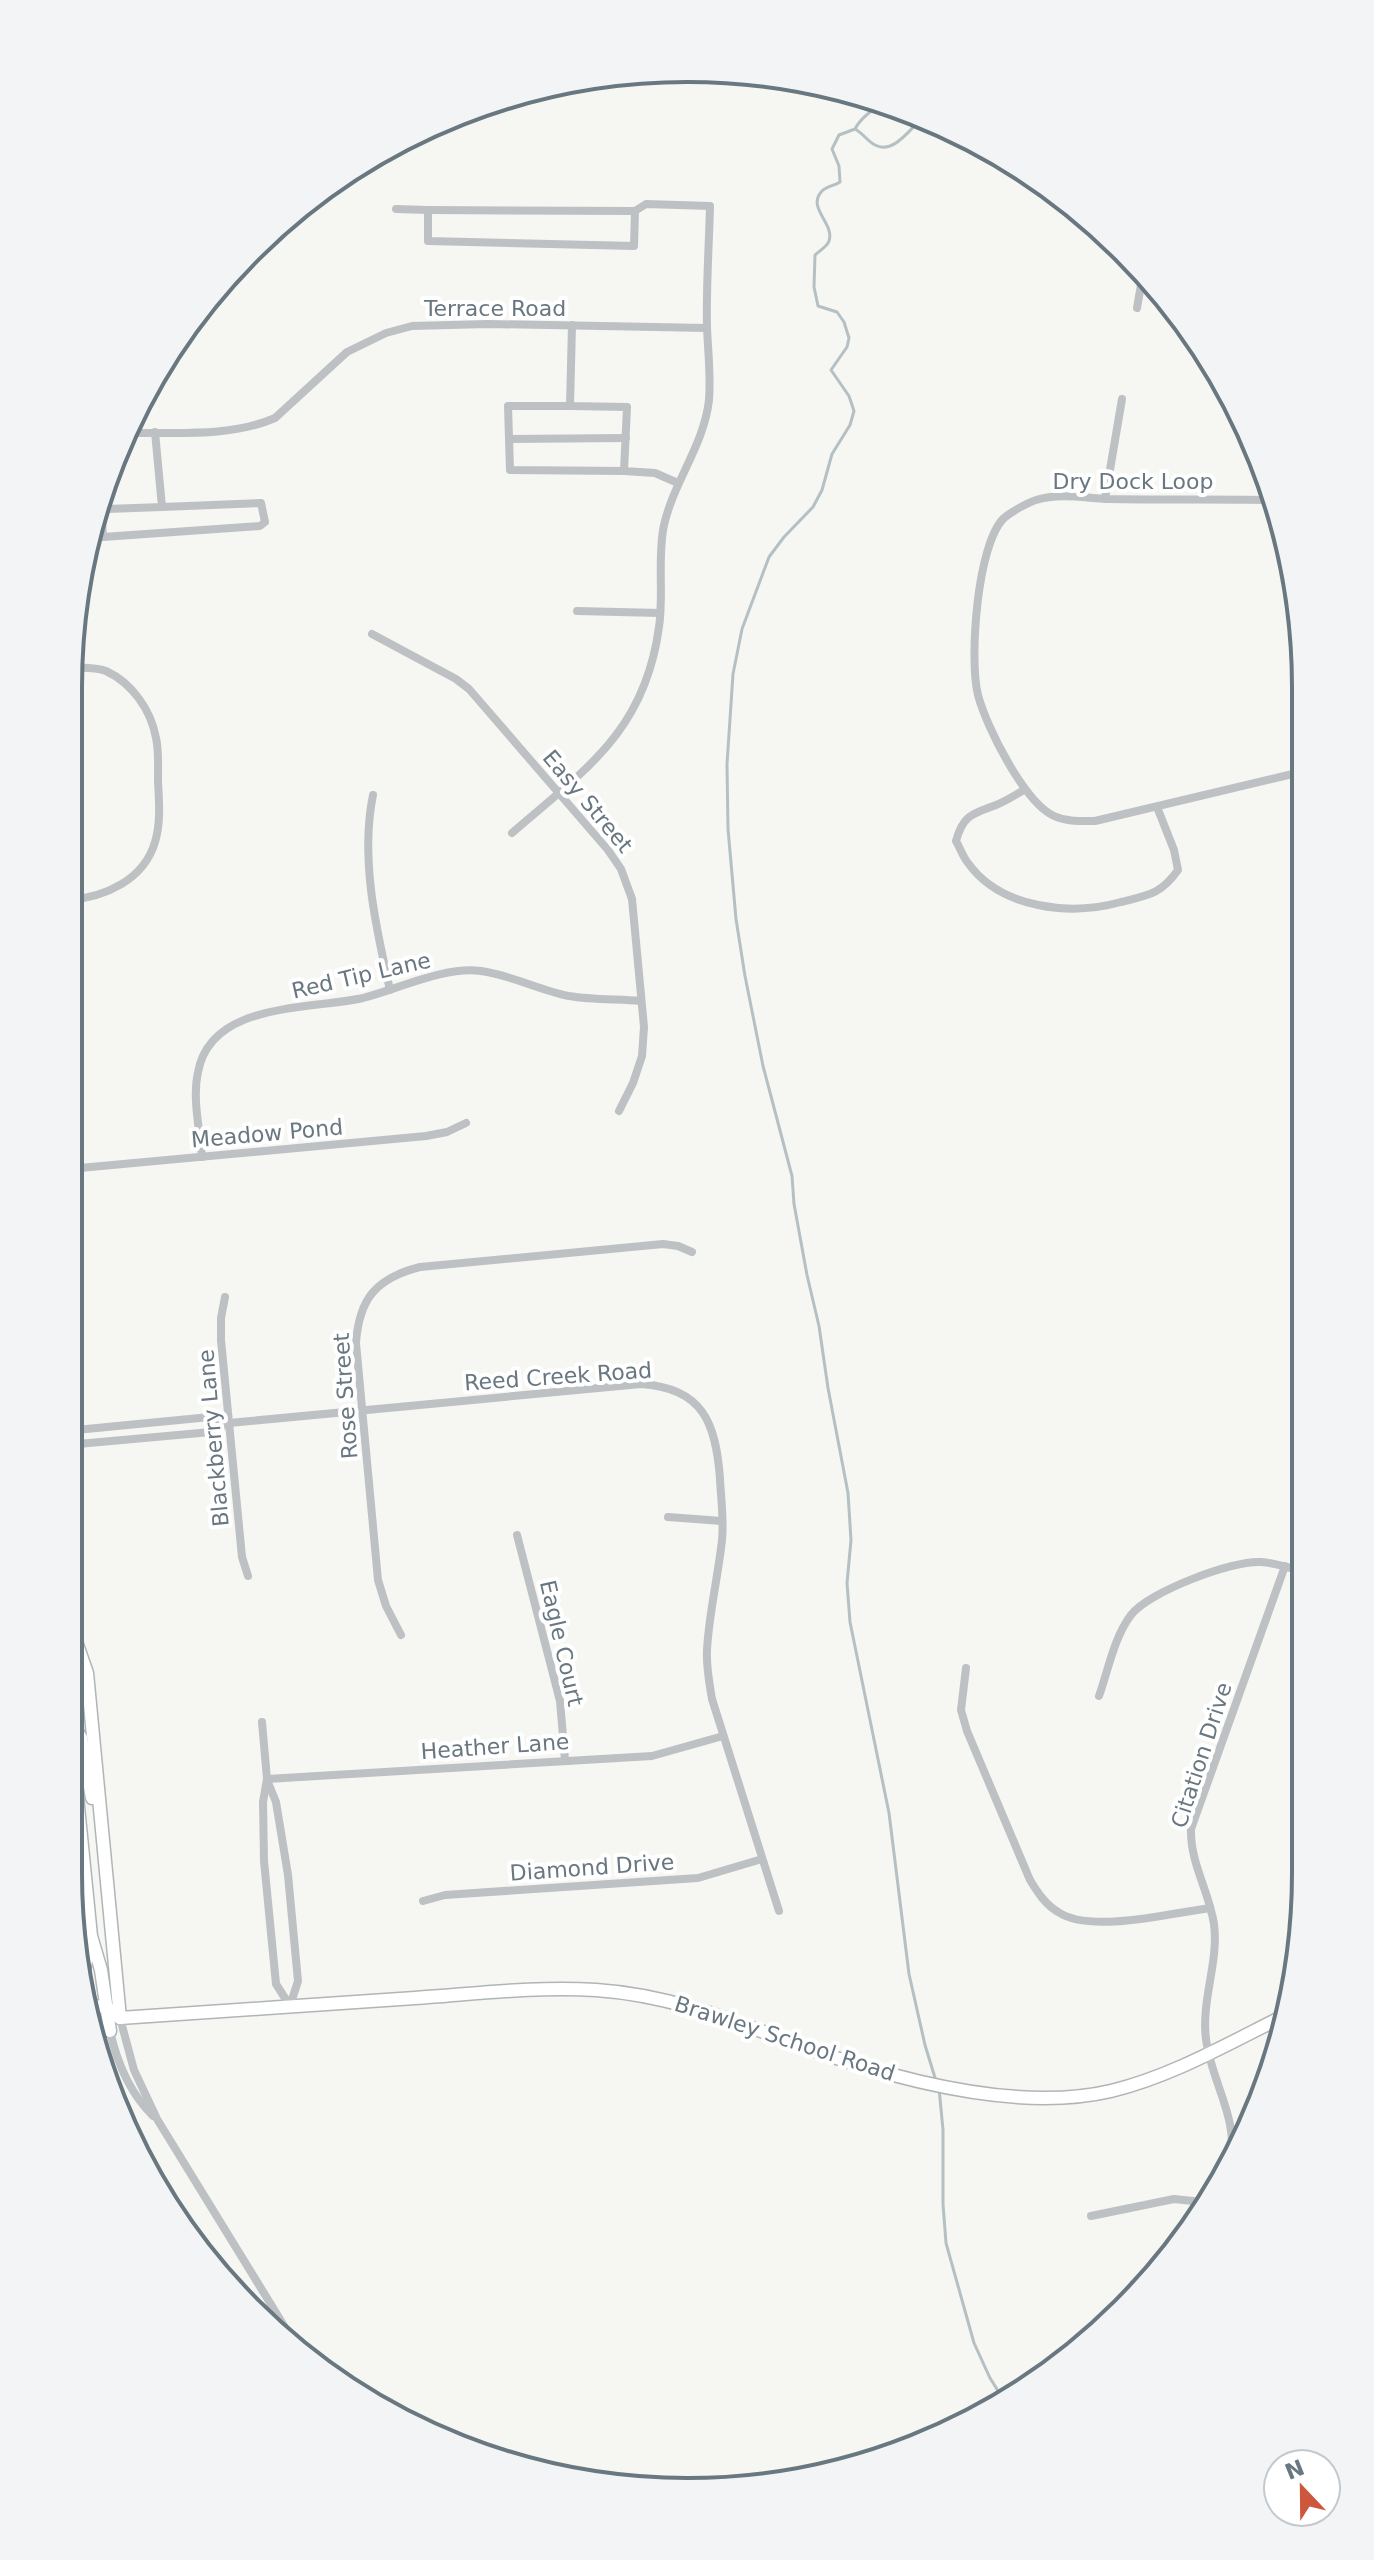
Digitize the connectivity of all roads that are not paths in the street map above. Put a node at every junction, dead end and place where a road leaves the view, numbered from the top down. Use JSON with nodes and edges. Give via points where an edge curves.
{"nodes":[{"id":1,"x":396,"y":209,"type":"dead end"},
{"id":2,"x":428,"y":210,"type":"junction"},
{"id":3,"x":635,"y":211,"type":"junction"},
{"id":4,"x":1141,"y":287,"type":"edge"},
{"id":5,"x":1137,"y":308,"type":"dead end"},
{"id":6,"x":572,"y":325,"type":"junction"},
{"id":7,"x":707,"y":328,"type":"junction"},
{"id":8,"x":1122,"y":399,"type":"dead end"},
{"id":9,"x":570,"y":406,"type":"junction"},
{"id":10,"x":155,"y":432,"type":"junction"},
{"id":11,"x":138,"y":433,"type":"edge"},
{"id":12,"x":626,"y":438,"type":"junction"},
{"id":13,"x":509,"y":439,"type":"junction"},
{"id":14,"x":624,"y":471,"type":"junction"},
{"id":15,"x":678,"y":483,"type":"junction"},
{"id":16,"x":1105,"y":499,"type":"junction"},
{"id":17,"x":1262,"y":500,"type":"edge"},
{"id":18,"x":162,"y":507,"type":"junction"},
{"id":19,"x":109,"y":509,"type":"edge"},
{"id":20,"x":103,"y":531,"type":"edge"},
{"id":21,"x":577,"y":611,"type":"dead end"},
{"id":22,"x":660,"y":613,"type":"junction"},
{"id":23,"x":372,"y":634,"type":"dead end"},
{"id":24,"x":82,"y":669,"type":"edge"},
{"id":25,"x":1292,"y":774,"type":"edge"},
{"id":26,"x":1024,"y":790,"type":"junction"},
{"id":27,"x":559,"y":792,"type":"junction"},
{"id":28,"x":373,"y":795,"type":"dead end"},
{"id":29,"x":1157,"y":807,"type":"junction"},
{"id":30,"x":512,"y":833,"type":"dead end"},
{"id":31,"x":82,"y":899,"type":"edge"},
{"id":32,"x":390,"y":990,"type":"junction"},
{"id":33,"x":641,"y":1001,"type":"junction"},
{"id":34,"x":619,"y":1111,"type":"dead end"},
{"id":35,"x":466,"y":1123,"type":"dead end"},
{"id":36,"x":202,"y":1157,"type":"junction"},
{"id":37,"x":82,"y":1168,"type":"edge"},
{"id":38,"x":692,"y":1252,"type":"dead end"},
{"id":39,"x":225,"y":1297,"type":"dead end"},
{"id":40,"x":362,"y":1410,"type":"junction"},
{"id":41,"x":229,"y":1423,"type":"junction"},
{"id":42,"x":82,"y":1429,"type":"edge"},
{"id":43,"x":82,"y":1444,"type":"edge"},
{"id":44,"x":668,"y":1517,"type":"dead end"},
{"id":45,"x":722,"y":1521,"type":"junction"},
{"id":46,"x":517,"y":1535,"type":"dead end"},
{"id":47,"x":1285,"y":1566,"type":"junction"},
{"id":48,"x":1292,"y":1568,"type":"edge"},
{"id":49,"x":248,"y":1576,"type":"dead end"},
{"id":50,"x":401,"y":1635,"type":"dead end"},
{"id":51,"x":82,"y":1659,"type":"edge"},
{"id":52,"x":966,"y":1668,"type":"dead end"},
{"id":53,"x":1099,"y":1696,"type":"dead end"},
{"id":54,"x":262,"y":1722,"type":"dead end"},
{"id":55,"x":723,"y":1736,"type":"junction"},
{"id":56,"x":82,"y":1745,"type":"edge"},
{"id":57,"x":565,"y":1760,"type":"junction"},
{"id":58,"x":267,"y":1779,"type":"junction"},
{"id":59,"x":82,"y":1847,"type":"edge"},
{"id":60,"x":104,"y":1847,"type":"junction"},
{"id":61,"x":762,"y":1859,"type":"junction"},
{"id":62,"x":423,"y":1901,"type":"dead end"},
{"id":63,"x":1210,"y":1908,"type":"junction"},
{"id":64,"x":779,"y":1911,"type":"dead end"},
{"id":65,"x":91,"y":1936,"type":"junction"},
{"id":66,"x":87,"y":1954,"type":"edge"},
{"id":67,"x":98,"y":2006,"type":"edge"},
{"id":68,"x":105,"y":2006,"type":"junction"},
{"id":69,"x":290,"y":2006,"type":"junction"},
{"id":70,"x":120,"y":2018,"type":"junction"},
{"id":71,"x":1273,"y":2021,"type":"edge"},
{"id":72,"x":103,"y":2031,"type":"edge"},
{"id":73,"x":110,"y":2031,"type":"junction"},
{"id":74,"x":1208,"y":2053,"type":"junction"},
{"id":75,"x":157,"y":2119,"type":"junction"},
{"id":76,"x":1232,"y":2136,"type":"edge"},
{"id":77,"x":1195,"y":2201,"type":"edge"},
{"id":78,"x":1091,"y":2216,"type":"dead end"},
{"id":79,"x":282,"y":2322,"type":"edge"}],
"edges":[{"from":1,"to":2,"type":"street"},
{"from":2,"to":3,"type":"street"},
{"from":2,"to":3,"type":"street","via":[[428,241],[634,246]]},
{"from":3,"to":7,"type":"street","via":[[646,204],[710,206]]},
{"from":4,"to":5,"type":"street"},
{"from":6,"to":7,"type":"street","name":"Terrace Road"},
{"from":6,"to":9,"type":"street"},
{"from":6,"to":10,"type":"street","name":"Terrace Road","via":[[412,326],[347,352],[265,423],[240,430]]},
{"from":7,"to":15,"type":"street","via":[[709,400],[701,436]]},
{"from":8,"to":16,"type":"street"},
{"from":9,"to":12,"type":"street","via":[[627,407]]},
{"from":9,"to":13,"type":"street","via":[[508,406]]},
{"from":10,"to":11,"type":"street","name":"Terrace Road"},
{"from":10,"to":18,"type":"street"},
{"from":12,"to":13,"type":"street"},
{"from":12,"to":14,"type":"street"},
{"from":13,"to":14,"type":"street","via":[[510,470]]},
{"from":14,"to":15,"type":"street","via":[[655,473]]},
{"from":15,"to":22,"type":"street","via":[[663,529]]},
{"from":16,"to":17,"type":"street","name":"Dry Dock Loop"},
{"from":16,"to":26,"type":"street","name":"Dry Dock Loop","via":[[1073,495],[1035,501],[1003,519],[990,546],[978,590],[977,693]]},
{"from":18,"to":19,"type":"street"},
{"from":18,"to":20,"type":"street","via":[[261,503],[265,522],[103,537]]},
{"from":21,"to":22,"type":"street"},
{"from":22,"to":27,"type":"street","via":[[654,659],[640,698],[601,754]]},
{"from":23,"to":27,"type":"street","name":"Easy Street","via":[[469,689]]},
{"from":24,"to":31,"type":"street","via":[[108,672],[147,710],[156,736],[159,807],[156,841],[135,874]]},
{"from":25,"to":29,"type":"street","name":"Dry Dock Loop"},
{"from":26,"to":29,"type":"street","name":"Dry Dock Loop","via":[[1038,806],[1070,821]]},
{"from":26,"to":29,"type":"street","via":[[975,812],[961,825],[956,841],[968,864],[987,882],[1043,906],[1107,906],[1166,888],[1178,870]]},
{"from":27,"to":30,"type":"street"},
{"from":27,"to":33,"type":"street","name":"Easy Street","via":[[608,850],[630,890]]},
{"from":28,"to":32,"type":"street","via":[[371,891]]},
{"from":32,"to":33,"type":"street","name":"Red Tip Lane","via":[[449,973],[480,971],[570,996]]},
{"from":32,"to":36,"type":"street","name":"Red Tip Lane","via":[[258,1015],[221,1032],[198,1071]]},
{"from":33,"to":34,"type":"street","name":"Easy Street","via":[[642,1056]]},
{"from":35,"to":36,"type":"street","name":"Meadow Pond","via":[[426,1136]]},
{"from":36,"to":37,"type":"street","name":"Meadow Pond"},
{"from":38,"to":40,"type":"street","name":"Rose Street","via":[[663,1244],[398,1272],[373,1292],[358,1321]]},
{"from":39,"to":41,"type":"street","name":"Blackberry Lane","via":[[221,1340]]},
{"from":40,"to":41,"type":"street","name":"Reed Creek Road"},
{"from":40,"to":45,"type":"street","name":"Reed Creek Road","via":[[663,1386],[692,1401],[712,1427]]},
{"from":40,"to":50,"type":"street","name":"Rose Street","via":[[378,1580]]},
{"from":41,"to":42,"type":"street","name":"Reed Creek Road","via":[[210,1417]]},
{"from":41,"to":43,"type":"street","name":"Reed Creek Road","via":[[211,1432]]},
{"from":41,"to":49,"type":"street","name":"Blackberry Lane"},
{"from":44,"to":45,"type":"street"},
{"from":45,"to":55,"type":"street","name":"Reed Creek Road","via":[[707,1650],[709,1687]]},
{"from":46,"to":57,"type":"street","name":"Eagle Court","via":[[560,1701]]},
{"from":47,"to":48,"type":"street"},
{"from":47,"to":53,"type":"street","via":[[1238,1564],[1145,1601],[1121,1634]]},
{"from":47,"to":63,"type":"street","name":"Citation Drive","via":[[1191,1829],[1194,1861]]},
{"from":51,"to":60,"type":"main road"},
{"from":52,"to":63,"type":"street","via":[[961,1710],[967,1731],[1042,1900],[1082,1922]]},
{"from":54,"to":58,"type":"street"},
{"from":55,"to":57,"type":"street","name":"Heather Lane","via":[[662,1754]]},
{"from":55,"to":61,"type":"street","name":"Reed Creek Road"},
{"from":56,"to":60,"type":"main road"},
{"from":57,"to":58,"type":"street","name":"Heather Lane"},
{"from":58,"to":69,"type":"street","via":[[288,1875],[298,1981]]},
{"from":58,"to":69,"type":"street","via":[[264,1861],[276,1984]]},
{"from":59,"to":65,"type":"main road"},
{"from":60,"to":70,"type":"main road"},
{"from":61,"to":62,"type":"street","name":"Diamond Drive","via":[[698,1878],[445,1895]]},
{"from":61,"to":64,"type":"street","name":"Reed Creek Road"},
{"from":63,"to":74,"type":"street","name":"Citation Drive","via":[[1215,1948],[1206,1996]]},
{"from":65,"to":66,"type":"main road"},
{"from":65,"to":68,"type":"main road"},
{"from":67,"to":68,"type":"main road"},
{"from":68,"to":70,"type":"main road"},
{"from":68,"to":73,"type":"main road"},
{"from":69,"to":70,"type":"main road","name":"Brawley School Road"},
{"from":69,"to":74,"type":"main road","name":"Brawley School Road","via":[[545,1990],[618,1992],[691,2006],[864,2066],[1004,2097],[1051,2099],[1110,2091]]},
{"from":70,"to":73,"type":"main road"},
{"from":70,"to":75,"type":"street","via":[[134,2070]]},
{"from":71,"to":74,"type":"main road","name":"Brawley School Road"},
{"from":72,"to":73,"type":"main road"},
{"from":73,"to":75,"type":"street","via":[[127,2080]]},
{"from":74,"to":76,"type":"street","name":"Citation Drive"},
{"from":75,"to":79,"type":"street"},
{"from":77,"to":78,"type":"street","via":[[1174,2199]]}]}
